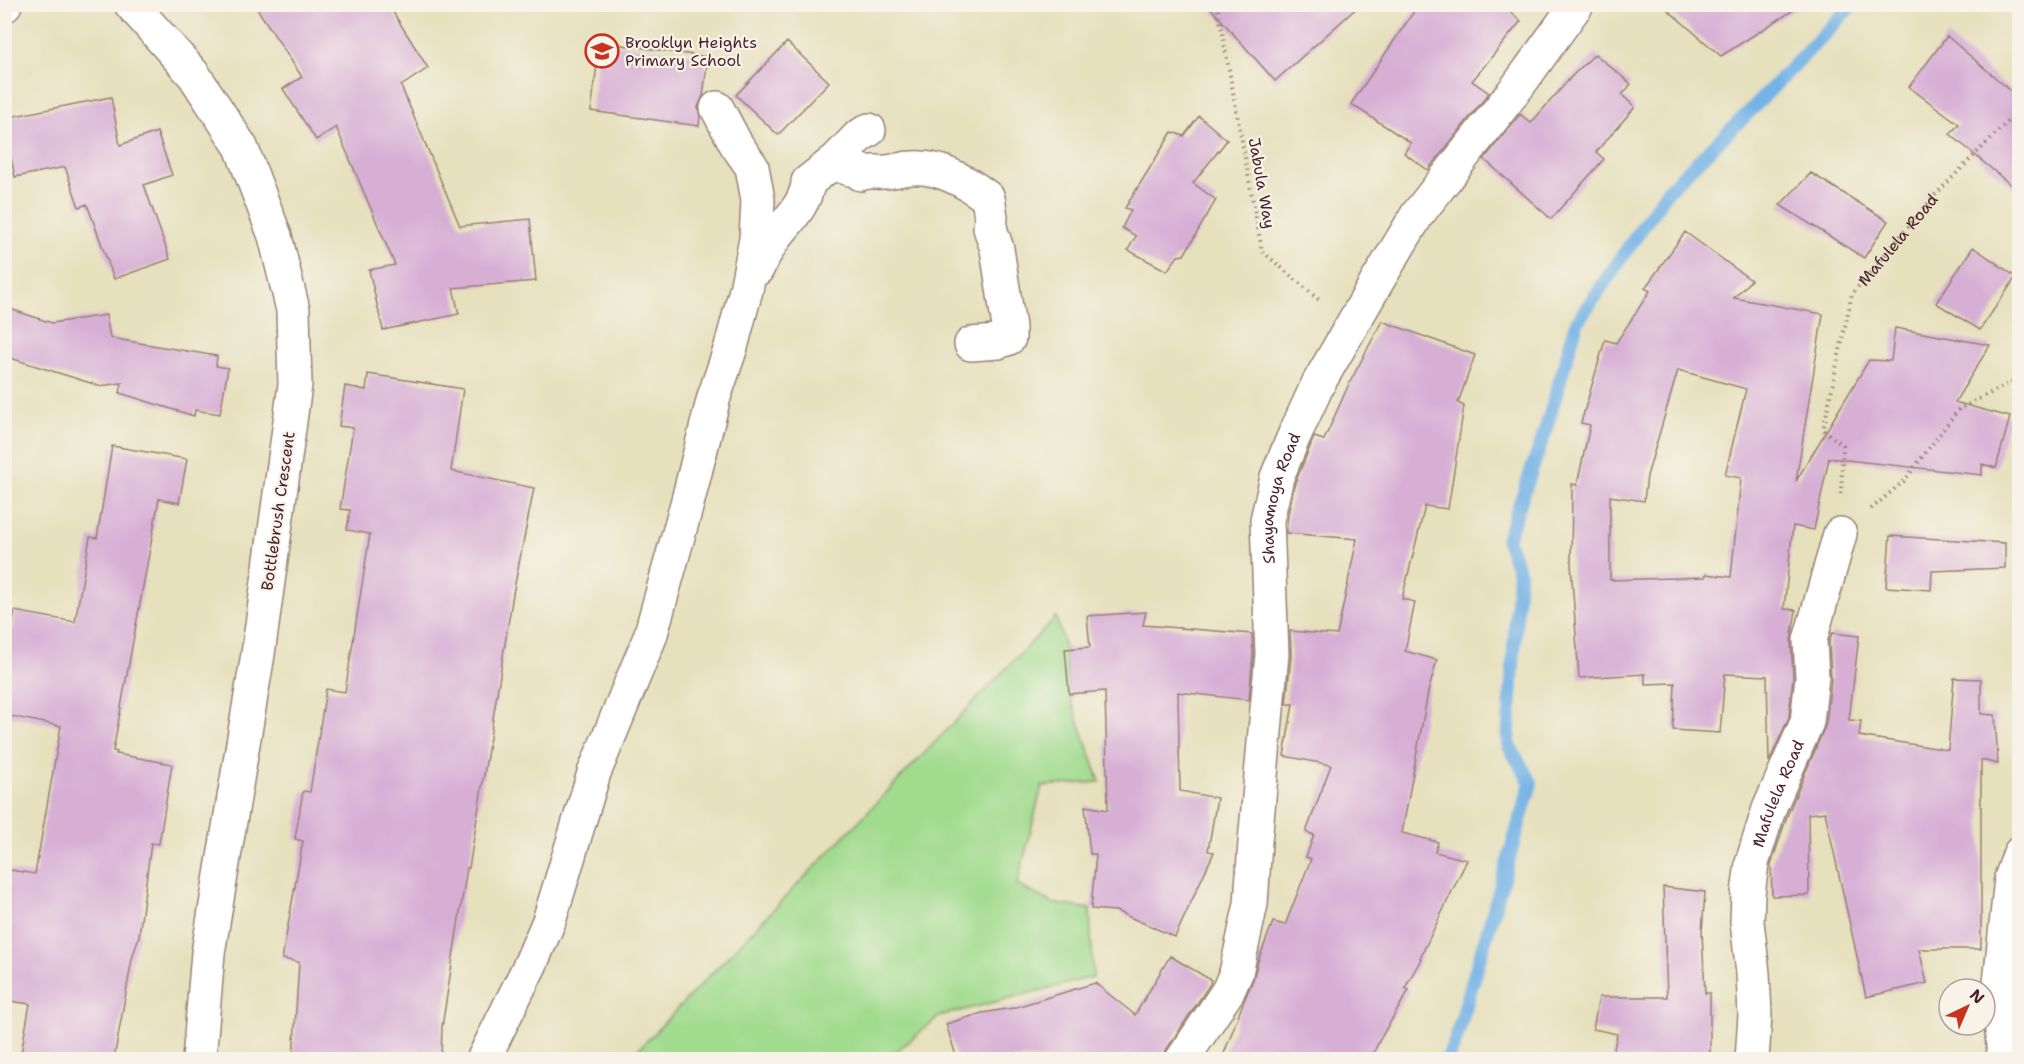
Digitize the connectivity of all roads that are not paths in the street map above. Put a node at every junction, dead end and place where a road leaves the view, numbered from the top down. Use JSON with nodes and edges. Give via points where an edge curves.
{"nodes":[{"id":1,"x":131,"y":4,"type":"edge"},
{"id":2,"x":1577,"y":4,"type":"edge"},
{"id":3,"x":717,"y":108,"type":"dead end"},
{"id":4,"x":869,"y":130,"type":"dead end"},
{"id":5,"x":832,"y":163,"type":"junction"},
{"id":6,"x":746,"y":290,"type":"junction"},
{"id":7,"x":977,"y":331,"type":"dead end"},
{"id":8,"x":1840,"y":534,"type":"road end"},
{"id":9,"x":2019,"y":853,"type":"edge"},
{"id":10,"x":199,"y":1059,"type":"edge"},
{"id":11,"x":483,"y":1059,"type":"edge"},
{"id":12,"x":1182,"y":1059,"type":"edge"},
{"id":13,"x":1752,"y":1059,"type":"edge"},
{"id":14,"x":2004,"y":1059,"type":"edge"}],
"edges":[{"from":1,"to":10,"type":"street","name":"Bottlebrush Crescent","via":[[194,75],[241,147],[275,236],[293,310],[295,385],[258,654],[208,953]]},
{"from":2,"to":12,"type":"street","name":"Shayamoya Road","via":[[1418,214],[1318,384],[1278,477],[1267,520],[1272,654],[1251,904],[1236,973],[1228,991]]},
{"from":3,"to":6,"type":"street","via":[[752,167],[758,200],[756,239]]},
{"from":4,"to":5,"type":"street"},
{"from":5,"to":6,"type":"street","via":[[808,182],[803,199]]},
{"from":5,"to":7,"type":"street","via":[[857,169],[861,174],[913,167],[943,173],[964,181],[988,198],[1009,338],[998,342]]},
{"from":6,"to":11,"type":"street","via":[[650,637],[594,773],[549,921]]},
{"from":8,"to":13,"type":"street","name":"Mafulela Road","via":[[1810,640],[1812,677],[1807,722],[1768,809],[1752,863],[1747,922],[1755,1015]]},
{"from":9,"to":14,"type":"street","via":[[2011,878],[1999,992]]}]}
